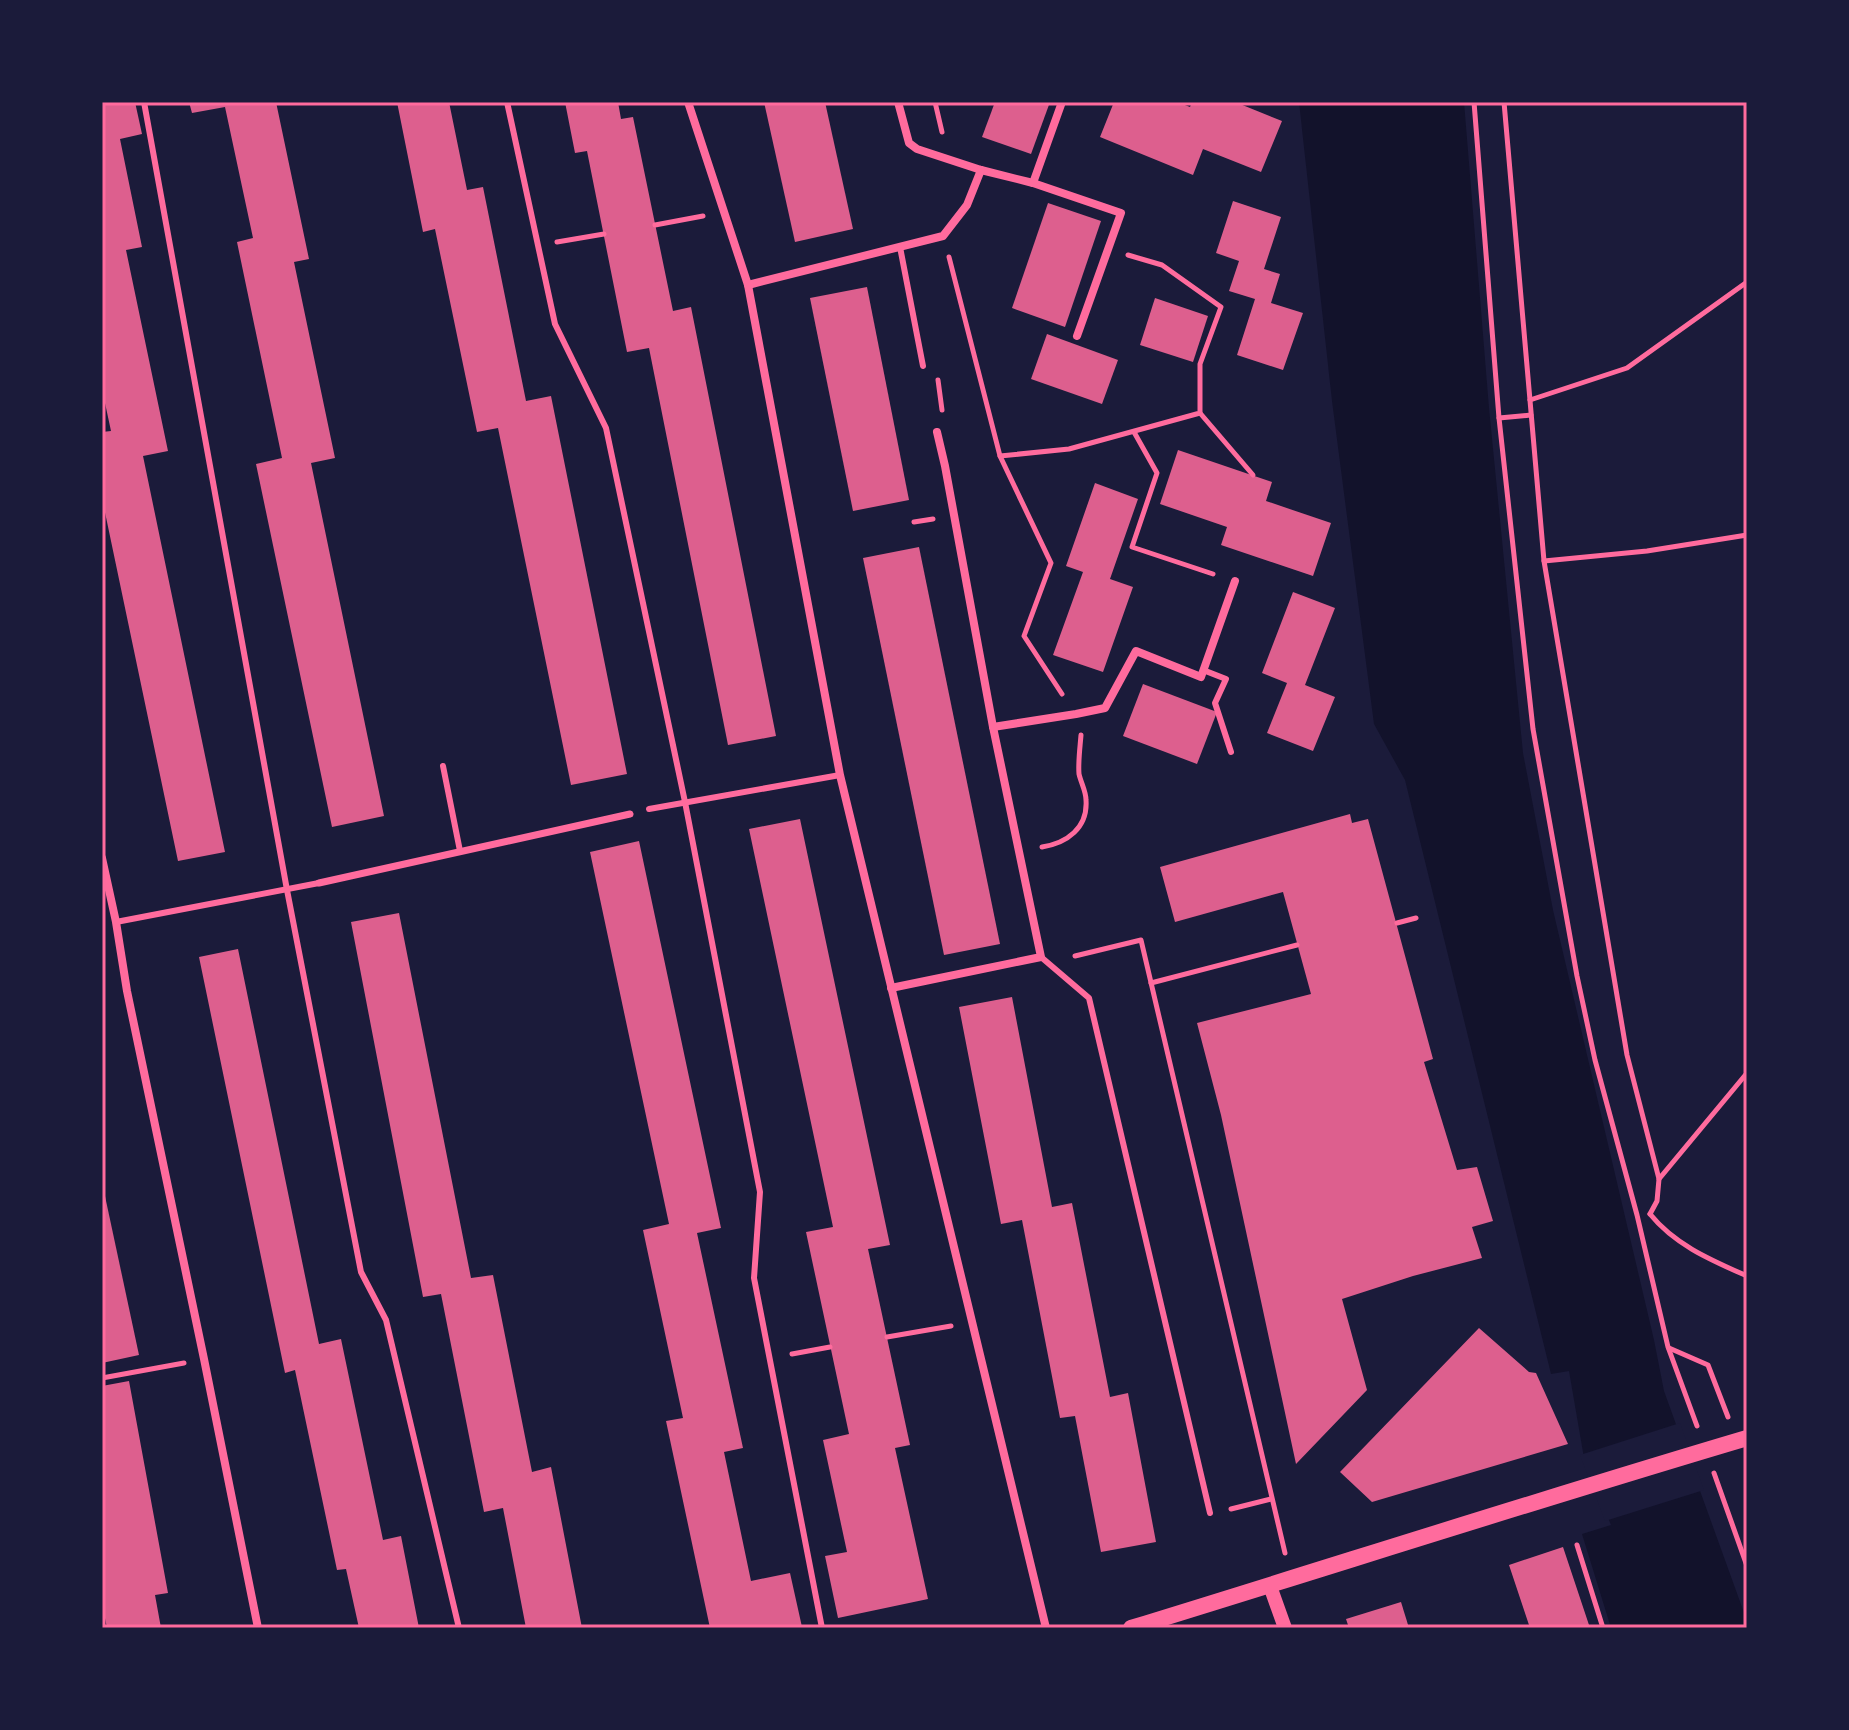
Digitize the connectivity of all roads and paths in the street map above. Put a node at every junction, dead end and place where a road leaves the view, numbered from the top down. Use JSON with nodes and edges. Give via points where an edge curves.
{"nodes":[{"id":1,"x":144,"y":102,"type":"edge"},
{"id":2,"x":507,"y":102,"type":"edge"},
{"id":3,"x":688,"y":102,"type":"edge"},
{"id":4,"x":898,"y":102,"type":"edge"},
{"id":5,"x":1062,"y":102,"type":"edge"},
{"id":6,"x":1474,"y":102,"type":"edge"},
{"id":7,"x":1504,"y":102,"type":"edge"},
{"id":8,"x":981,"y":170,"type":"junction"},
{"id":9,"x":1033,"y":183,"type":"junction"},
{"id":10,"x":724,"y":212,"type":"junction"},
{"id":11,"x":655,"y":225,"type":"dead end"},
{"id":12,"x":604,"y":234,"type":"dead end"},
{"id":13,"x":943,"y":236,"type":"junction"},
{"id":14,"x":538,"y":245,"type":"junction"},
{"id":15,"x":900,"y":247,"type":"junction"},
{"id":16,"x":1108,"y":248,"type":"junction"},
{"id":17,"x":1747,"y":282,"type":"edge"},
{"id":18,"x":748,"y":285,"type":"junction"},
{"id":19,"x":1077,"y":336,"type":"dead end"},
{"id":20,"x":923,"y":366,"type":"joint"},
{"id":21,"x":1530,"y":400,"type":"junction"},
{"id":22,"x":1200,"y":413,"type":"junction"},
{"id":23,"x":1531,"y":415,"type":"junction"},
{"id":24,"x":1499,"y":418,"type":"junction"},
{"id":25,"x":937,"y":432,"type":"joint"},
{"id":26,"x":1134,"y":432,"type":"junction"},
{"id":27,"x":1000,"y":456,"type":"junction"},
{"id":28,"x":1253,"y":475,"type":"dead end"},
{"id":29,"x":1747,"y":535,"type":"edge"},
{"id":30,"x":1544,"y":561,"type":"junction"},
{"id":31,"x":1235,"y":581,"type":"joint"},
{"id":32,"x":1203,"y":670,"type":"junction"},
{"id":33,"x":1076,"y":714,"type":"junction"},
{"id":34,"x":993,"y":727,"type":"junction"},
{"id":35,"x":1231,"y":752,"type":"dead end"},
{"id":36,"x":443,"y":766,"type":"dead end"},
{"id":37,"x":840,"y":775,"type":"junction"},
{"id":38,"x":685,"y":802,"type":"junction"},
{"id":39,"x":649,"y":809,"type":"dead end"},
{"id":40,"x":630,"y":814,"type":"dead end"},
{"id":41,"x":1040,"y":848,"type":"dead end"},
{"id":42,"x":460,"y":851,"type":"junction"},
{"id":43,"x":102,"y":858,"type":"edge"},
{"id":44,"x":103,"y":871,"type":"edge"},
{"id":45,"x":319,"y":883,"type":"joint"},
{"id":46,"x":287,"y":890,"type":"junction"},
{"id":47,"x":1416,"y":918,"type":"dead end"},
{"id":48,"x":116,"y":922,"type":"junction"},
{"id":49,"x":1397,"y":923,"type":"dead end"},
{"id":50,"x":1297,"y":945,"type":"dead end"},
{"id":51,"x":1041,"y":957,"type":"junction"},
{"id":52,"x":1065,"y":958,"type":"dead end"},
{"id":53,"x":1151,"y":983,"type":"junction"},
{"id":54,"x":891,"y":988,"type":"junction"},
{"id":55,"x":1747,"y":1073,"type":"edge"},
{"id":56,"x":1659,"y":1179,"type":"junction"},
{"id":57,"x":1650,"y":1214,"type":"junction"},
{"id":58,"x":1637,"y":1215,"type":"junction"},
{"id":59,"x":1747,"y":1276,"type":"edge"},
{"id":60,"x":971,"y":1322,"type":"junction"},
{"id":61,"x":887,"y":1337,"type":"dead end"},
{"id":62,"x":830,"y":1347,"type":"dead end"},
{"id":63,"x":1668,"y":1347,"type":"junction"},
{"id":64,"x":770,"y":1358,"type":"junction"},
{"id":65,"x":204,"y":1359,"type":"junction"},
{"id":66,"x":102,"y":1378,"type":"edge"},
{"id":67,"x":1720,"y":1397,"type":"dead end"},
{"id":68,"x":1700,"y":1435,"type":"dead end"},
{"id":69,"x":1747,"y":1438,"type":"edge"},
{"id":70,"x":1710,"y":1464,"type":"dead end"},
{"id":71,"x":1271,"y":1499,"type":"junction"},
{"id":72,"x":1210,"y":1513,"type":"joint"},
{"id":73,"x":1577,"y":1545,"type":"dead end"},
{"id":74,"x":1747,"y":1566,"type":"edge"},
{"id":75,"x":1291,"y":1577,"type":"junction"},
{"id":76,"x":1270,"y":1586,"type":"junction"},
{"id":77,"x":258,"y":1628,"type":"edge"},
{"id":78,"x":459,"y":1628,"type":"edge"},
{"id":79,"x":822,"y":1628,"type":"edge"},
{"id":80,"x":1046,"y":1628,"type":"edge"},
{"id":81,"x":1131,"y":1628,"type":"edge"},
{"id":82,"x":1285,"y":1628,"type":"edge"},
{"id":83,"x":1603,"y":1628,"type":"edge"}],
"edges":[{"from":1,"to":46,"type":"lane"},
{"from":2,"to":14,"type":"lane"},
{"from":3,"to":10,"type":"street"},
{"from":4,"to":8,"type":"street","via":[[909,143]]},
{"from":5,"to":9,"type":"street"},
{"from":6,"to":24,"type":"path"},
{"from":7,"to":21,"type":"path"},
{"from":8,"to":9,"type":"street"},
{"from":8,"to":13,"type":"street","via":[[967,205]]},
{"from":9,"to":16,"type":"street","via":[[1121,213]]},
{"from":10,"to":11,"type":"path"},
{"from":10,"to":18,"type":"street"},
{"from":12,"to":14,"type":"path"},
{"from":13,"to":15,"type":"street"},
{"from":13,"to":27,"type":"path"},
{"from":14,"to":38,"type":"lane","via":[[555,324],[606,428]]},
{"from":15,"to":18,"type":"street"},
{"from":15,"to":20,"type":"lane"},
{"from":16,"to":19,"type":"street"},
{"from":16,"to":22,"type":"path","via":[[1162,265],[1221,307],[1200,364]]},
{"from":17,"to":21,"type":"path","via":[[1627,368]]},
{"from":18,"to":37,"type":"street"},
{"from":20,"to":25,"type":"path","via":[[938,378],[942,412]]},
{"from":21,"to":23,"type":"path"},
{"from":22,"to":26,"type":"path"},
{"from":22,"to":28,"type":"path"},
{"from":23,"to":24,"type":"path"},
{"from":23,"to":30,"type":"path"},
{"from":24,"to":58,"type":"path","via":[[1536,745],[1595,1060]]},
{"from":25,"to":34,"type":"street"},
{"from":26,"to":27,"type":"path","via":[[1069,449]]},
{"from":26,"to":31,"type":"path","via":[[1157,473],[1132,547]]},
{"from":27,"to":33,"type":"path","via":[[1051,563],[1024,636]]},
{"from":29,"to":30,"type":"path"},
{"from":30,"to":56,"type":"path","via":[[1627,1055]]},
{"from":31,"to":32,"type":"street"},
{"from":32,"to":33,"type":"street","via":[[1201,677],[1136,651],[1105,708]]},
{"from":32,"to":35,"type":"lane","via":[[1226,679],[1215,703]]},
{"from":33,"to":34,"type":"street"},
{"from":33,"to":41,"type":"path","via":[[1085,815],[1073,836]]},
{"from":34,"to":51,"type":"street"},
{"from":36,"to":42,"type":"lane"},
{"from":37,"to":38,"type":"lane"},
{"from":37,"to":54,"type":"street"},
{"from":38,"to":39,"type":"lane"},
{"from":38,"to":64,"type":"lane","via":[[760,1192],[754,1278]]},
{"from":40,"to":42,"type":"street"},
{"from":42,"to":45,"type":"street"},
{"from":43,"to":44,"type":"street"},
{"from":44,"to":48,"type":"street"},
{"from":45,"to":46,"type":"lane"},
{"from":46,"to":48,"type":"lane"},
{"from":46,"to":78,"type":"lane","via":[[361,1272],[386,1320]]},
{"from":47,"to":49,"type":"path"},
{"from":48,"to":65,"type":"street"},
{"from":50,"to":53,"type":"path"},
{"from":51,"to":54,"type":"street"},
{"from":51,"to":72,"type":"lane","via":[[1089,998]]},
{"from":52,"to":53,"type":"path","via":[[1141,940]]},
{"from":53,"to":71,"type":"path"},
{"from":54,"to":60,"type":"street"},
{"from":55,"to":56,"type":"path"},
{"from":56,"to":57,"type":"path"},
{"from":57,"to":58,"type":"path"},
{"from":57,"to":59,"type":"path","via":[[1703,1256]]},
{"from":58,"to":63,"type":"path"},
{"from":60,"to":61,"type":"path"},
{"from":60,"to":80,"type":"street"},
{"from":62,"to":64,"type":"path"},
{"from":63,"to":67,"type":"path","via":[[1708,1365]]},
{"from":63,"to":68,"type":"path"},
{"from":64,"to":79,"type":"lane"},
{"from":65,"to":66,"type":"path"},
{"from":65,"to":77,"type":"street"},
{"from":69,"to":75,"type":"main road"},
{"from":70,"to":74,"type":"path"},
{"from":71,"to":72,"type":"path"},
{"from":71,"to":75,"type":"path"},
{"from":73,"to":83,"type":"path"},
{"from":75,"to":76,"type":"main road"},
{"from":76,"to":81,"type":"main road"},
{"from":76,"to":82,"type":"street"}]}
